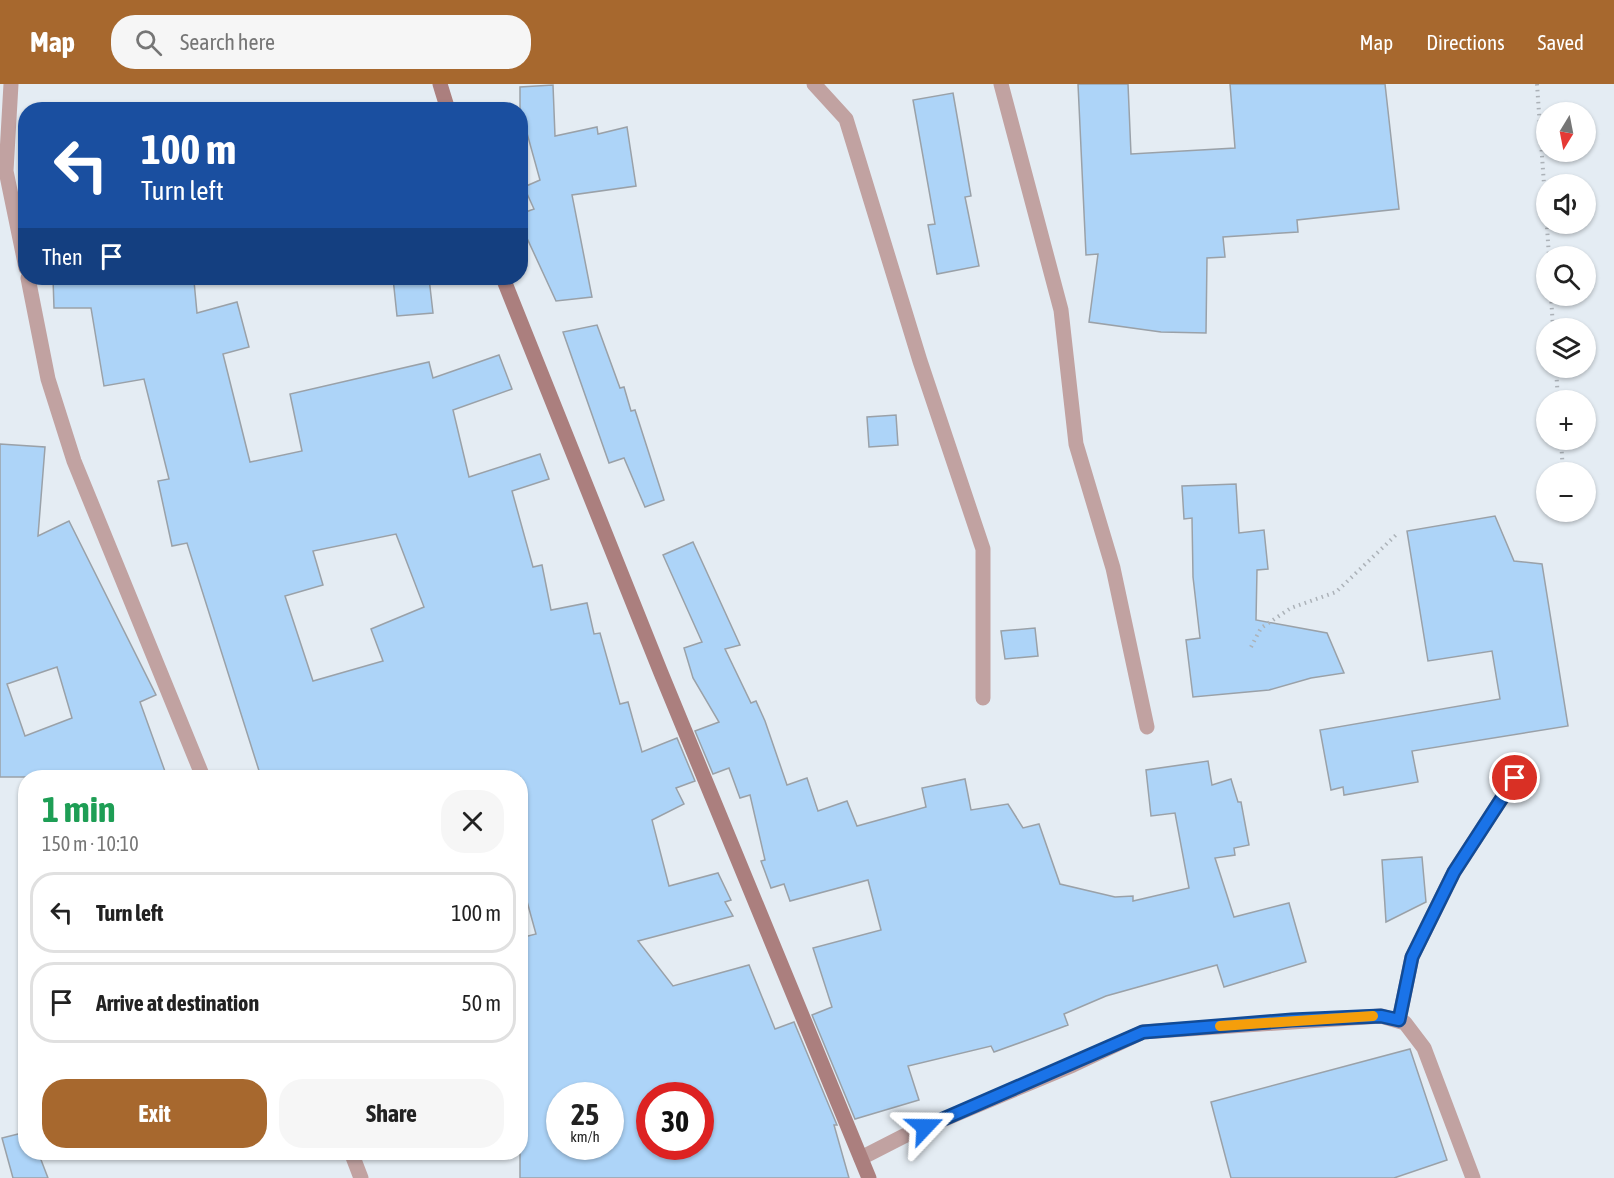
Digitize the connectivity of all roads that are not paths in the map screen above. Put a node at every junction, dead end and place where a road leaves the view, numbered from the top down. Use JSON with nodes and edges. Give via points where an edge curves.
{"nodes":[{"id":1,"x":11,"y":84,"type":"edge"},
{"id":2,"x":440,"y":84,"type":"edge"},
{"id":3,"x":814,"y":84,"type":"edge"},
{"id":4,"x":1001,"y":84,"type":"edge"},
{"id":5,"x":446,"y":102,"type":"edge"},
{"id":6,"x":18,"y":229,"type":"edge"},
{"id":7,"x":28,"y":285,"type":"edge"},
{"id":8,"x":506,"y":285,"type":"edge"},
{"id":9,"x":983,"y":698,"type":"dead end"},
{"id":10,"x":1147,"y":727,"type":"dead end"},
{"id":11,"x":200,"y":770,"type":"edge"},
{"id":12,"x":1515,"y":778,"type":"dead end"},
{"id":13,"x":1399,"y":1020,"type":"junction"},
{"id":14,"x":861,"y":1158,"type":"junction"},
{"id":15,"x":354,"y":1160,"type":"edge"},
{"id":16,"x":361,"y":1178,"type":"edge"},
{"id":17,"x":869,"y":1178,"type":"edge"},
{"id":18,"x":1473,"y":1178,"type":"edge"}],
"edges":[{"from":1,"to":6,"type":"street","via":[[6,171]]},
{"from":2,"to":5,"type":"street"},
{"from":3,"to":9,"type":"street","via":[[846,119],[983,549]]},
{"from":4,"to":10,"type":"street","via":[[1061,310],[1076,444],[1113,568]]},
{"from":7,"to":11,"type":"street","via":[[48,379],[74,461]]},
{"from":8,"to":14,"type":"street"},
{"from":12,"to":13,"type":"street","via":[[1454,872],[1412,957]]},
{"from":13,"to":14,"type":"street","via":[[1381,1016],[1143,1032]]},
{"from":13,"to":18,"type":"street","via":[[1424,1047]]},
{"from":14,"to":17,"type":"street"},
{"from":15,"to":16,"type":"street"}]}
